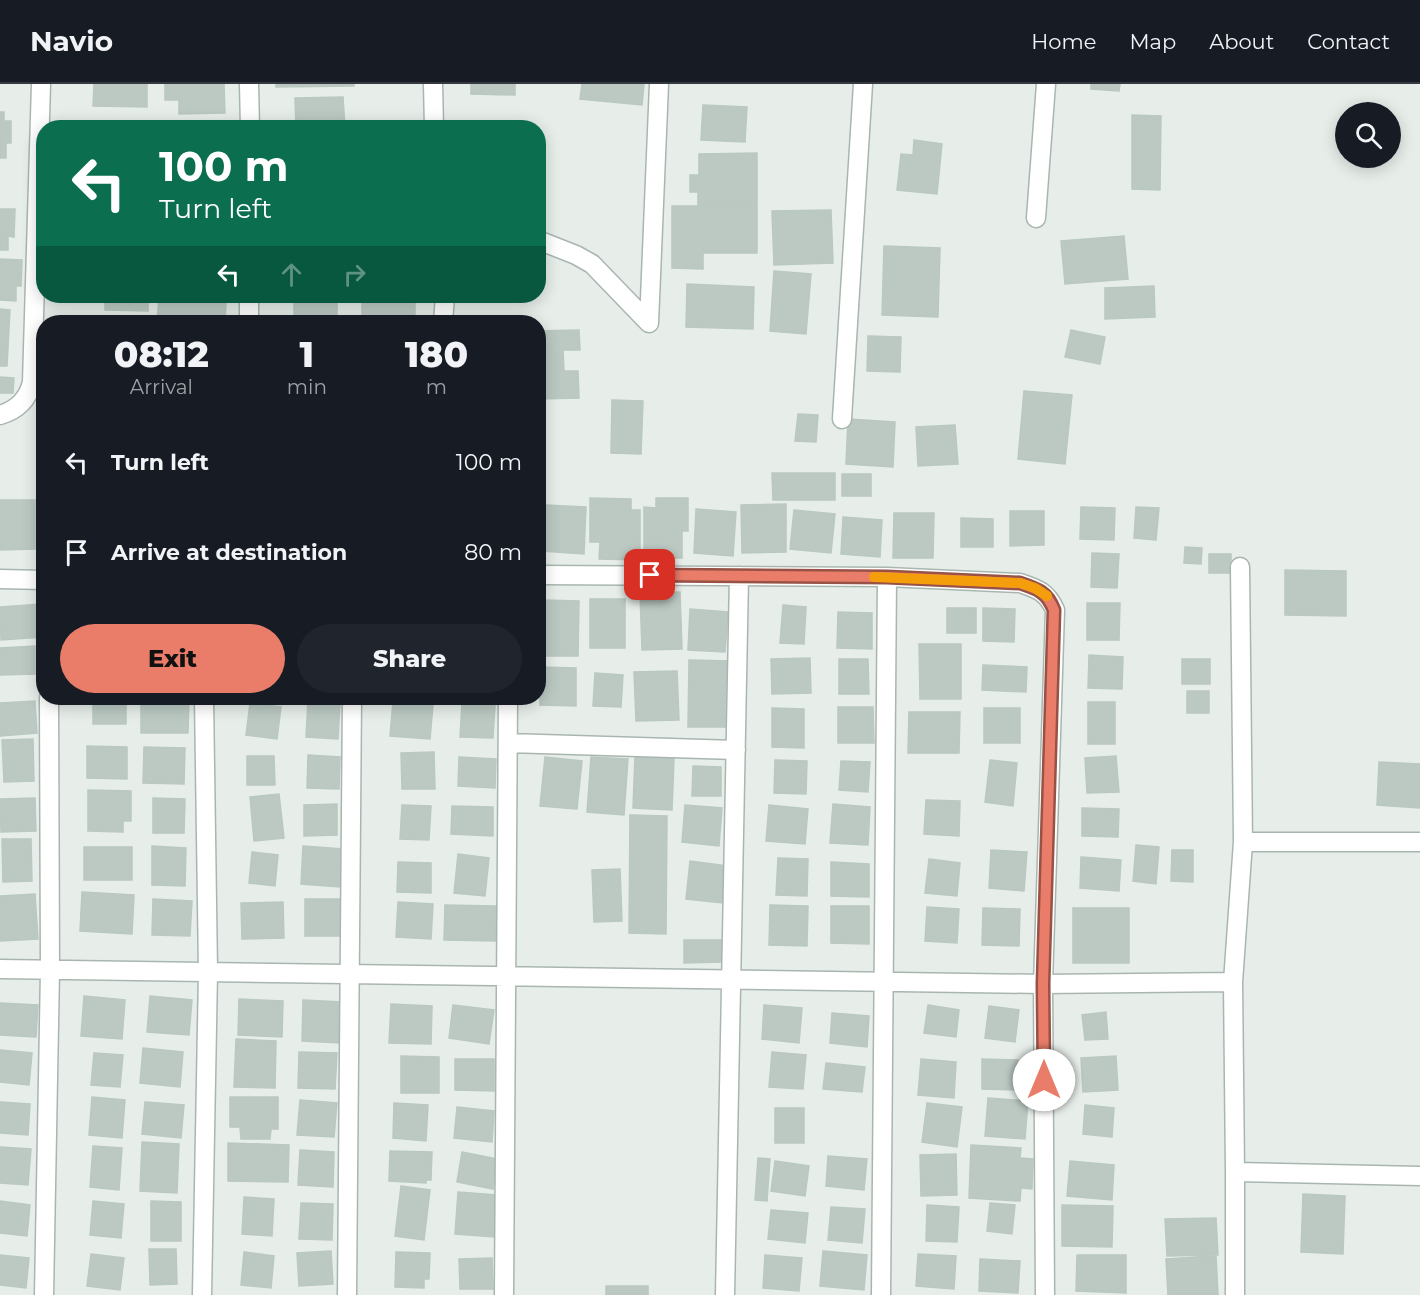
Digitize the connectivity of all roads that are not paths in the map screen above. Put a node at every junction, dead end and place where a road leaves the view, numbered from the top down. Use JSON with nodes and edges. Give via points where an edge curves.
{"nodes":[{"id":1,"x":41,"y":84,"type":"edge"},
{"id":2,"x":249,"y":84,"type":"edge"},
{"id":3,"x":433,"y":84,"type":"edge"},
{"id":4,"x":659,"y":84,"type":"edge"},
{"id":5,"x":863,"y":84,"type":"edge"},
{"id":6,"x":1046,"y":84,"type":"edge"},
{"id":7,"x":40,"y":120,"type":"edge"},
{"id":8,"x":250,"y":120,"type":"edge"},
{"id":9,"x":434,"y":120,"type":"edge"},
{"id":10,"x":1036,"y":218,"type":"dead end"},
{"id":11,"x":546,"y":243,"type":"edge"},
{"id":12,"x":36,"y":250,"type":"edge"},
{"id":13,"x":0,"y":415,"type":"edge"},
{"id":14,"x":842,"y":419,"type":"dead end"},
{"id":15,"x":1239,"y":567,"type":"dead end"},
{"id":16,"x":546,"y":575,"type":"edge"},
{"id":17,"x":739,"y":576,"type":"junction"},
{"id":18,"x":887,"y":577,"type":"junction"},
{"id":19,"x":0,"y":579,"type":"edge"},
{"id":20,"x":36,"y":580,"type":"edge"},
{"id":21,"x":49,"y":705,"type":"edge"},
{"id":22,"x":204,"y":705,"type":"edge"},
{"id":23,"x":352,"y":705,"type":"edge"},
{"id":24,"x":508,"y":705,"type":"edge"},
{"id":25,"x":508,"y":743,"type":"junction"},
{"id":26,"x":736,"y":750,"type":"junction"},
{"id":27,"x":1243,"y":842,"type":"junction"},
{"id":28,"x":1420,"y":842,"type":"edge"},
{"id":29,"x":0,"y":969,"type":"edge"},
{"id":30,"x":50,"y":969,"type":"junction"},
{"id":31,"x":208,"y":972,"type":"junction"},
{"id":32,"x":350,"y":974,"type":"junction"},
{"id":33,"x":506,"y":976,"type":"junction"},
{"id":34,"x":731,"y":980,"type":"junction"},
{"id":35,"x":884,"y":982,"type":"junction"},
{"id":36,"x":1233,"y":982,"type":"junction"},
{"id":37,"x":1043,"y":984,"type":"junction"},
{"id":38,"x":1235,"y":1172,"type":"junction"},
{"id":39,"x":1420,"y":1176,"type":"edge"},
{"id":40,"x":44,"y":1295,"type":"edge"},
{"id":41,"x":202,"y":1295,"type":"edge"},
{"id":42,"x":347,"y":1295,"type":"edge"},
{"id":43,"x":504,"y":1295,"type":"edge"},
{"id":44,"x":725,"y":1295,"type":"edge"},
{"id":45,"x":881,"y":1295,"type":"edge"},
{"id":46,"x":1045,"y":1295,"type":"edge"},
{"id":47,"x":1235,"y":1295,"type":"edge"}],
"edges":[{"from":1,"to":7,"type":"street"},
{"from":2,"to":8,"type":"street"},
{"from":3,"to":9,"type":"street"},
{"from":4,"to":11,"type":"street","via":[[649,323],[592,264]]},
{"from":5,"to":14,"type":"street"},
{"from":6,"to":10,"type":"street"},
{"from":12,"to":13,"type":"street","via":[[32,382],[21,404]]},
{"from":15,"to":27,"type":"street"},
{"from":16,"to":17,"type":"street"},
{"from":17,"to":18,"type":"street"},
{"from":17,"to":26,"type":"street"},
{"from":18,"to":35,"type":"street"},
{"from":18,"to":37,"type":"street","via":[[1020,583],[1049,597],[1054,610]]},
{"from":19,"to":20,"type":"street"},
{"from":21,"to":30,"type":"street"},
{"from":22,"to":31,"type":"street"},
{"from":23,"to":32,"type":"street"},
{"from":24,"to":25,"type":"street"},
{"from":25,"to":26,"type":"street"},
{"from":25,"to":33,"type":"street"},
{"from":26,"to":34,"type":"street"},
{"from":27,"to":28,"type":"street"},
{"from":27,"to":36,"type":"street"},
{"from":29,"to":30,"type":"street"},
{"from":30,"to":31,"type":"street"},
{"from":30,"to":40,"type":"street"},
{"from":31,"to":32,"type":"street"},
{"from":31,"to":41,"type":"street"},
{"from":32,"to":33,"type":"street"},
{"from":32,"to":42,"type":"street"},
{"from":33,"to":34,"type":"street"},
{"from":33,"to":43,"type":"street"},
{"from":34,"to":35,"type":"street"},
{"from":34,"to":44,"type":"street"},
{"from":35,"to":37,"type":"street"},
{"from":35,"to":45,"type":"street"},
{"from":36,"to":37,"type":"street"},
{"from":36,"to":38,"type":"street"},
{"from":37,"to":46,"type":"street"},
{"from":38,"to":39,"type":"street"},
{"from":38,"to":47,"type":"street"}]}
